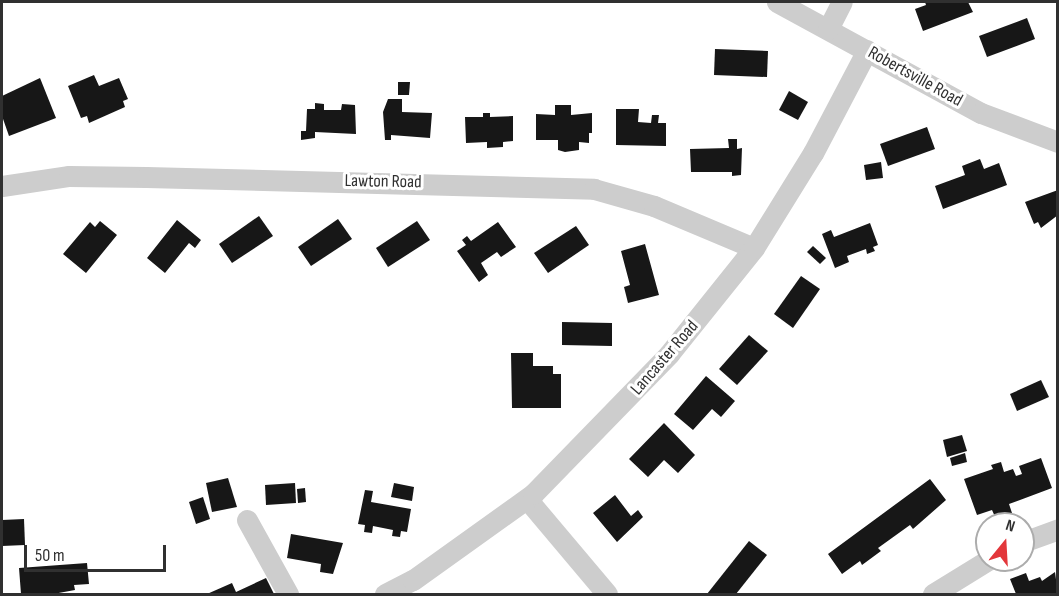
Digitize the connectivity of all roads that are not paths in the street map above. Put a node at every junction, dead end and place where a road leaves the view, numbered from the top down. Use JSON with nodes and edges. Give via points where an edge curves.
{"nodes":[{"id":1,"x":777,"y":2,"type":"edge"},
{"id":2,"x":843,"y":2,"type":"edge"},
{"id":3,"x":828,"y":29,"type":"junction"},
{"id":4,"x":867,"y":50,"type":"junction"},
{"id":5,"x":1058,"y":142,"type":"edge"},
{"id":6,"x":2,"y":186,"type":"edge"},
{"id":7,"x":754,"y":248,"type":"junction"},
{"id":8,"x":527,"y":499,"type":"junction"},
{"id":9,"x":247,"y":520,"type":"dead end"},
{"id":10,"x":1058,"y":529,"type":"edge"},
{"id":11,"x":1035,"y":538,"type":"edge"},
{"id":12,"x":975,"y":568,"type":"edge"},
{"id":13,"x":288,"y":594,"type":"edge"},
{"id":14,"x":385,"y":594,"type":"edge"},
{"id":15,"x":607,"y":594,"type":"edge"},
{"id":16,"x":933,"y":594,"type":"edge"}],
"edges":[{"from":1,"to":3,"type":"street","name":"Robertsville Road"},
{"from":2,"to":3,"type":"street"},
{"from":3,"to":4,"type":"street","name":"Robertsville Road"},
{"from":4,"to":5,"type":"street","name":"Robertsville Road","via":[[981,113]]},
{"from":4,"to":7,"type":"street","name":"Lancaster Road","via":[[813,153]]},
{"from":6,"to":7,"type":"street","name":"Lawton Road","via":[[69,176],[594,189],[654,206]]},
{"from":7,"to":8,"type":"street","name":"Lancaster Road","via":[[663,362],[580,451]]},
{"from":8,"to":14,"type":"street","name":"Lancaster Road","via":[[413,580]]},
{"from":8,"to":15,"type":"street"},
{"from":9,"to":13,"type":"street"},
{"from":10,"to":11,"type":"street"},
{"from":12,"to":16,"type":"street"}]}
